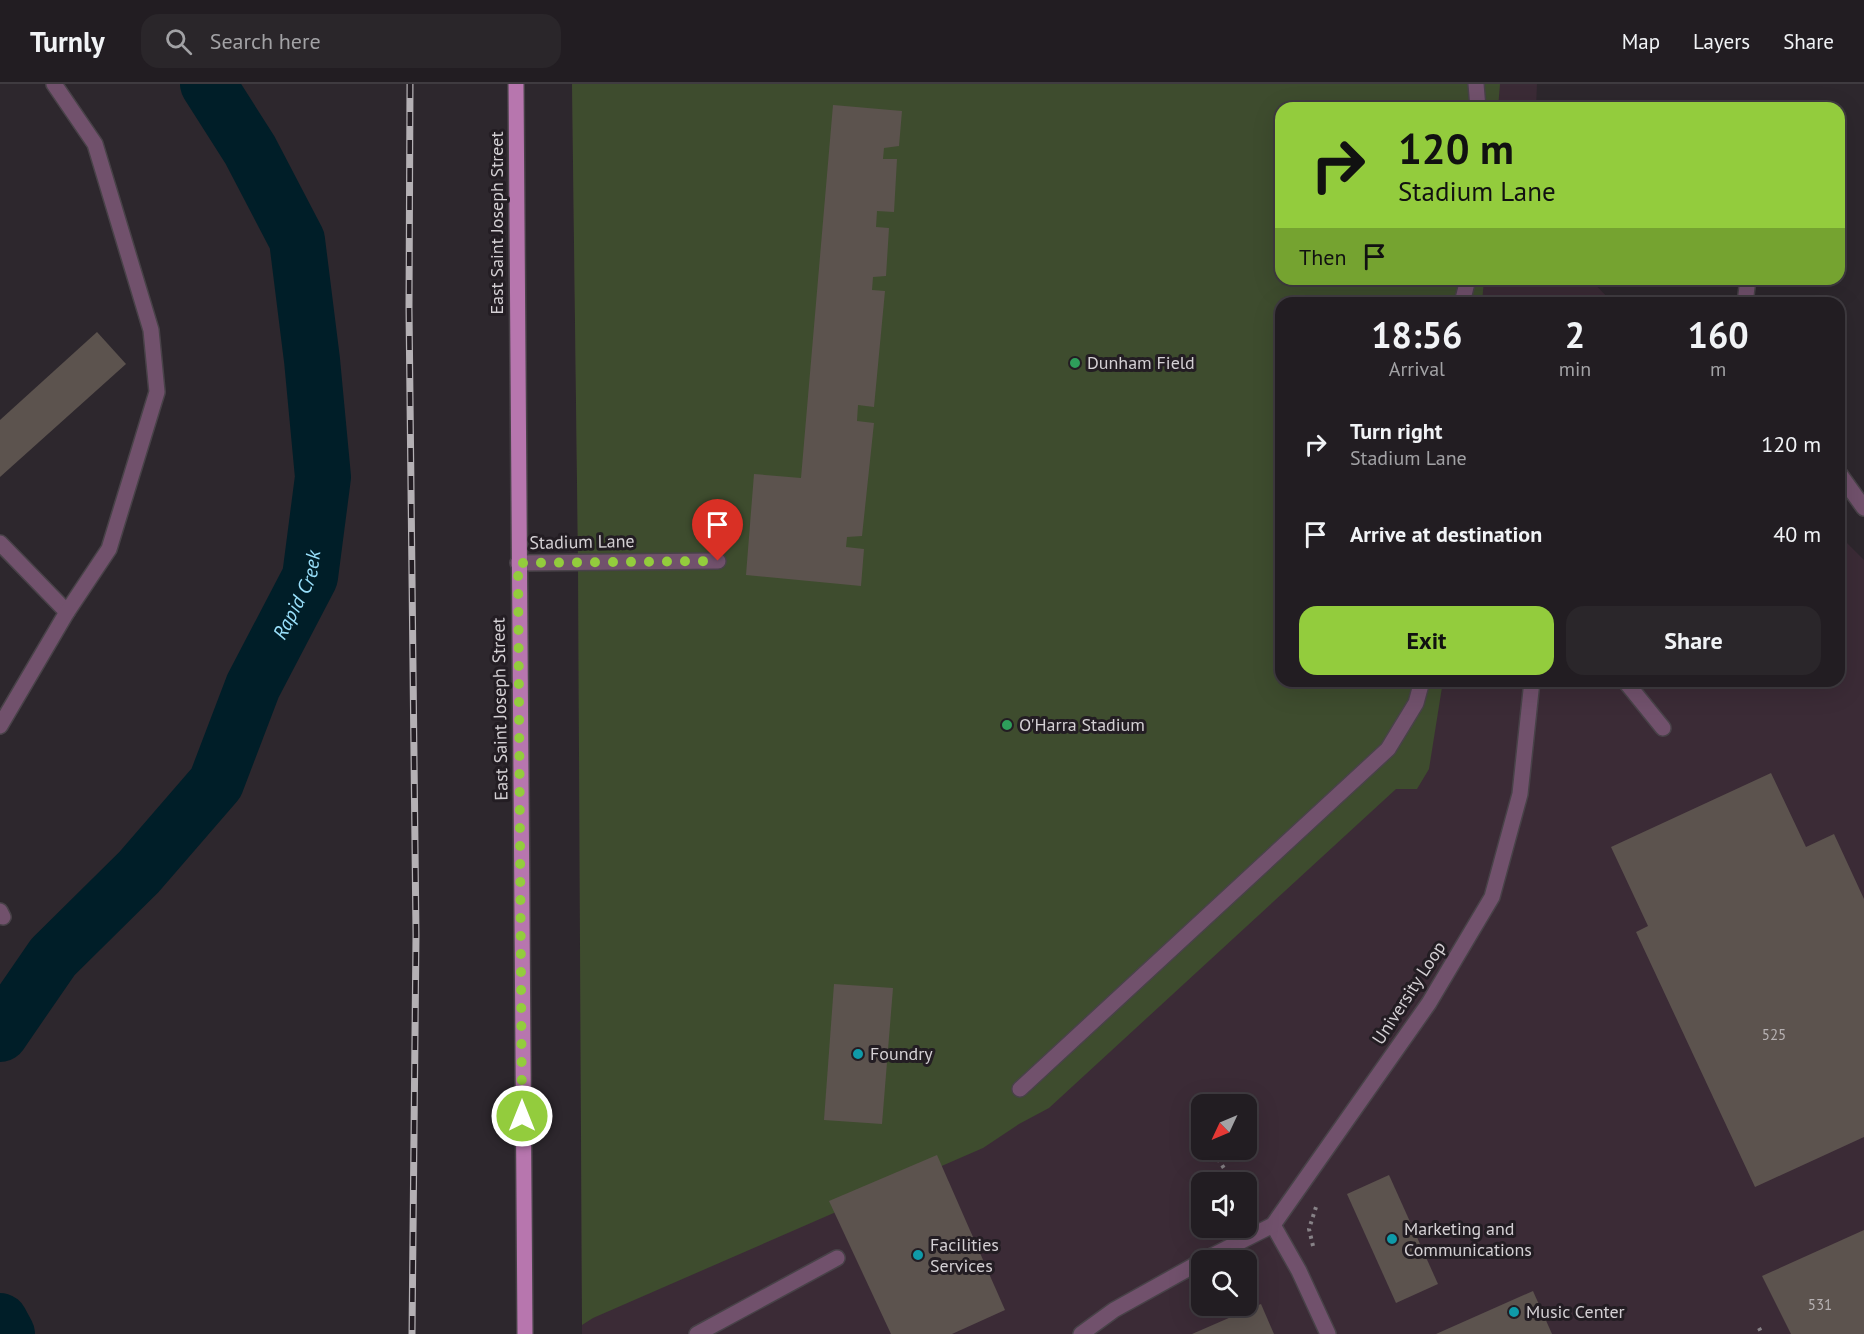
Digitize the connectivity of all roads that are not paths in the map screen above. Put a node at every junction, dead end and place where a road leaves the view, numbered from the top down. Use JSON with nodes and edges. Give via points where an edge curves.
{"nodes":[{"id":1,"x":54,"y":84,"type":"edge"},
{"id":2,"x":516,"y":84,"type":"edge"},
{"id":3,"x":1476,"y":84,"type":"edge"},
{"id":4,"x":1478,"y":102,"type":"edge"},
{"id":5,"x":1845,"y":481,"type":"edge"},
{"id":6,"x":1864,"y":508,"type":"edge"},
{"id":7,"x":0,"y":543,"type":"edge"},
{"id":8,"x":718,"y":561,"type":"dead end"},
{"id":9,"x":518,"y":563,"type":"junction"},
{"id":10,"x":67,"y":612,"type":"junction"},
{"id":11,"x":1420,"y":687,"type":"edge"},
{"id":12,"x":1531,"y":687,"type":"edge"},
{"id":13,"x":1630,"y":687,"type":"edge"},
{"id":14,"x":0,"y":726,"type":"edge"},
{"id":15,"x":1663,"y":728,"type":"dead end"},
{"id":16,"x":1020,"y":1089,"type":"dead end"},
{"id":17,"x":1273,"y":1225,"type":"junction"},
{"id":18,"x":1224,"y":1250,"type":"edge"},
{"id":19,"x":837,"y":1258,"type":"dead end"},
{"id":20,"x":1191,"y":1268,"type":"edge"},
{"id":21,"x":525,"y":1334,"type":"edge"},
{"id":22,"x":697,"y":1334,"type":"edge"},
{"id":23,"x":1081,"y":1334,"type":"edge"},
{"id":24,"x":1328,"y":1334,"type":"edge"}],
"edges":[{"from":1,"to":10,"type":"street","via":[[95,144],[151,330],[157,392],[109,549]]},
{"from":2,"to":9,"type":"main road","name":"East Saint Joseph Street"},
{"from":3,"to":4,"type":"street"},
{"from":5,"to":6,"type":"street"},
{"from":7,"to":10,"type":"street"},
{"from":8,"to":9,"type":"street","name":"Stadium Lane"},
{"from":9,"to":21,"type":"main road","name":"East Saint Joseph Street"},
{"from":10,"to":14,"type":"street"},
{"from":11,"to":16,"type":"street","via":[[1416,703],[1388,749]]},
{"from":12,"to":17,"type":"street","name":"University Loop","via":[[1520,794],[1492,897],[1429,1002]]},
{"from":13,"to":15,"type":"street"},
{"from":17,"to":18,"type":"street","name":"University Loop"},
{"from":17,"to":24,"type":"street"},
{"from":19,"to":22,"type":"street"},
{"from":20,"to":23,"type":"street","name":"University Loop","via":[[1114,1310]]}]}
